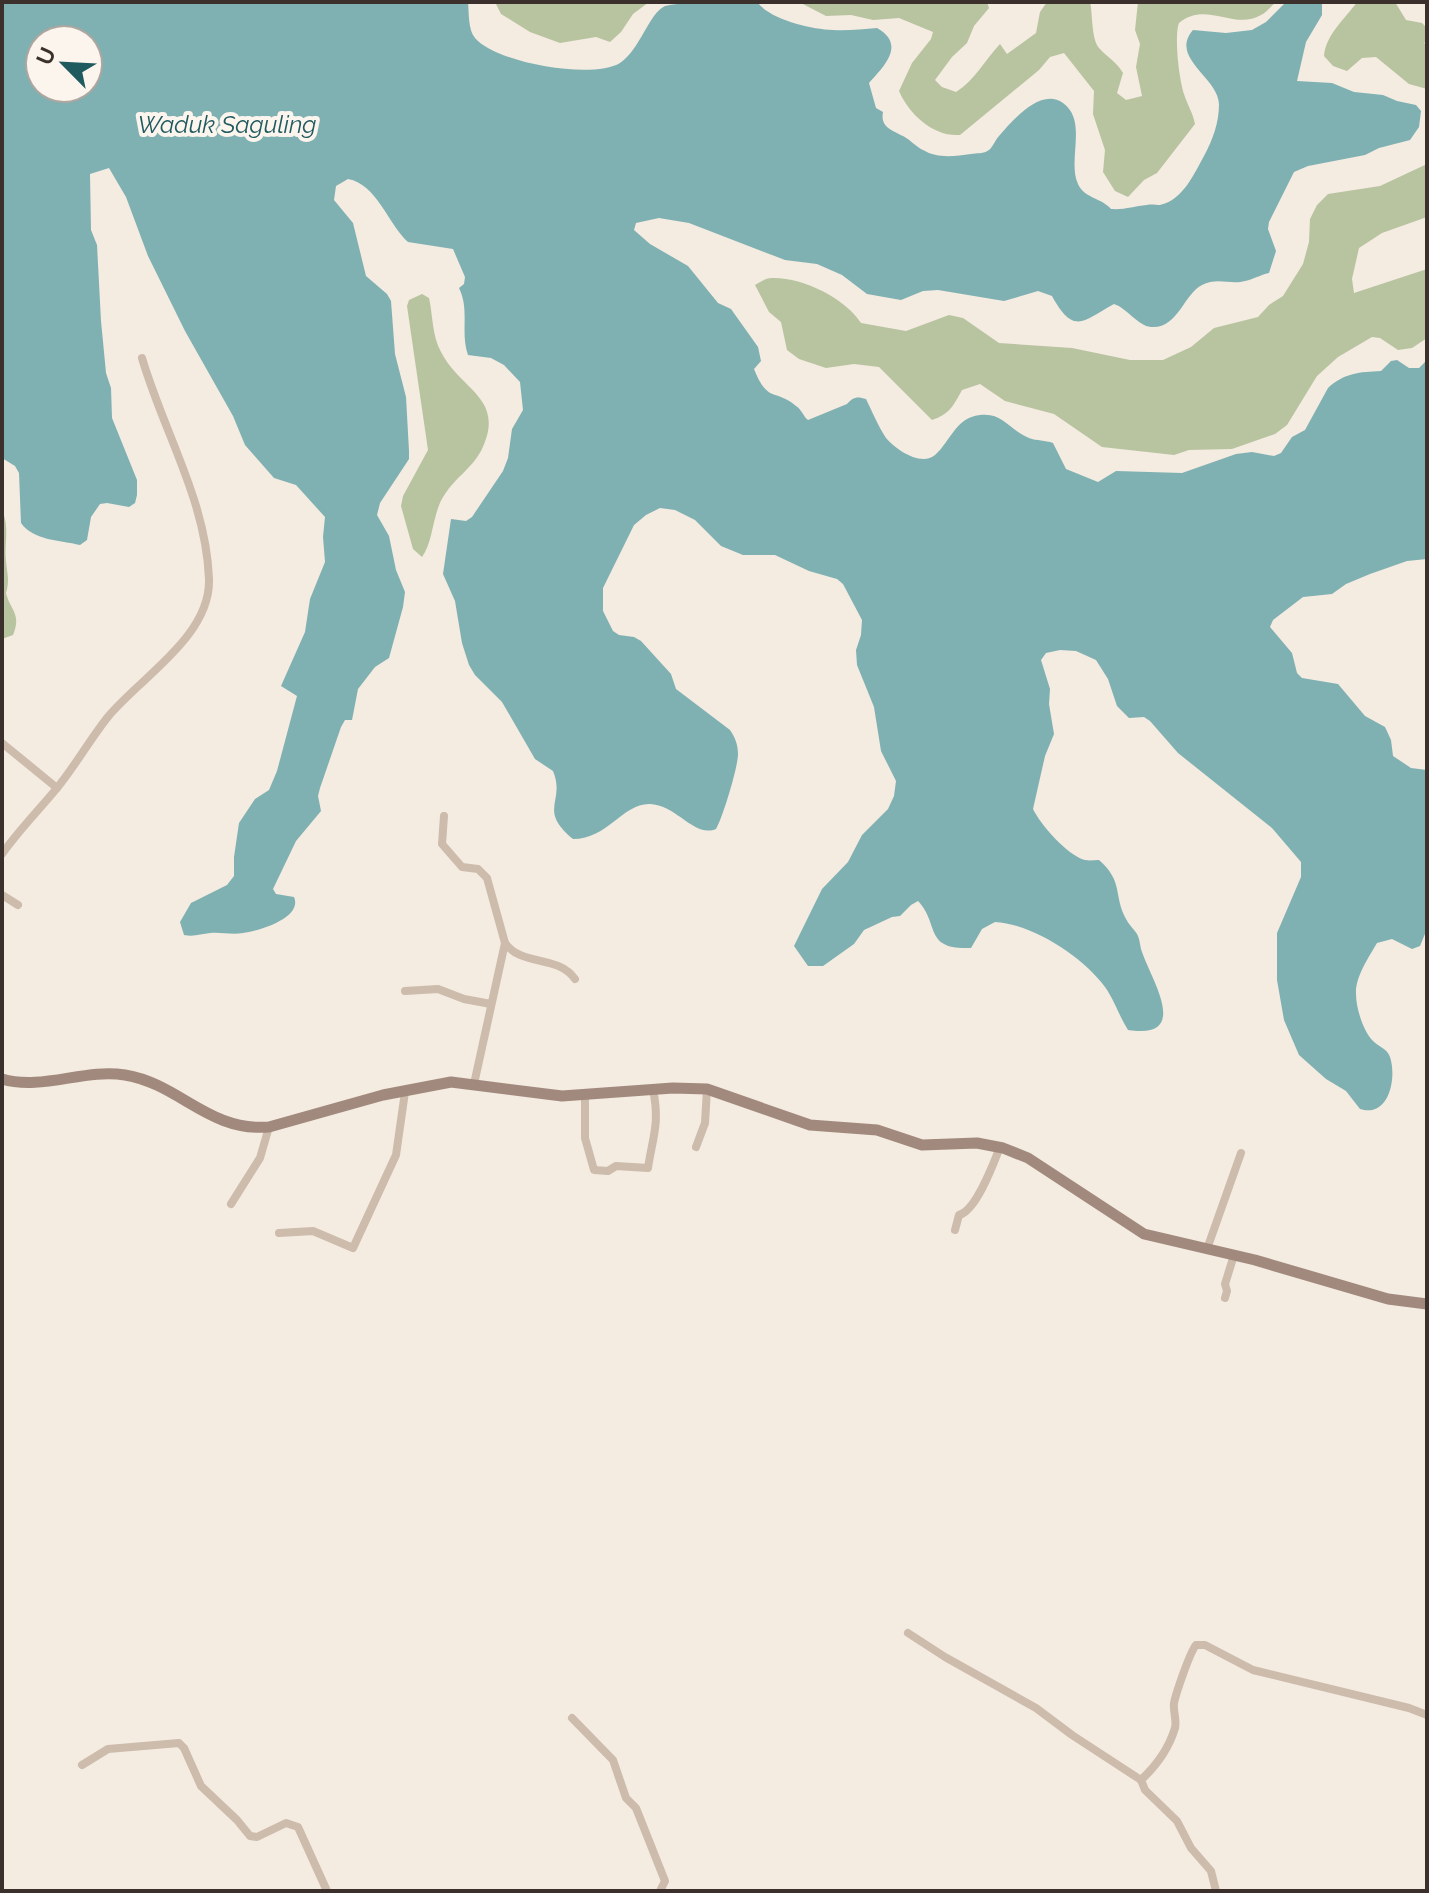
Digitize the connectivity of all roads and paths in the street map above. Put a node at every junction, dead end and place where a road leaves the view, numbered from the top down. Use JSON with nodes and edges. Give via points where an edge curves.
{"nodes":[{"id":1,"x":142,"y":358,"type":"dead end"},
{"id":2,"x":2,"y":743,"type":"edge"},
{"id":3,"x":57,"y":788,"type":"junction"},
{"id":4,"x":444,"y":816,"type":"dead end"},
{"id":5,"x":2,"y":854,"type":"edge"},
{"id":6,"x":2,"y":895,"type":"edge"},
{"id":7,"x":18,"y":905,"type":"dead end"},
{"id":8,"x":505,"y":943,"type":"junction"},
{"id":9,"x":575,"y":979,"type":"dead end"},
{"id":10,"x":405,"y":991,"type":"dead end"},
{"id":11,"x":491,"y":1004,"type":"junction"},
{"id":12,"x":2,"y":1079,"type":"edge"},
{"id":13,"x":474,"y":1084,"type":"junction"},
{"id":14,"x":653,"y":1089,"type":"junction"},
{"id":15,"x":707,"y":1089,"type":"junction"},
{"id":16,"x":405,"y":1092,"type":"junction"},
{"id":17,"x":585,"y":1096,"type":"junction"},
{"id":18,"x":269,"y":1127,"type":"junction"},
{"id":19,"x":696,"y":1147,"type":"dead end"},
{"id":20,"x":1000,"y":1147,"type":"junction"},
{"id":21,"x":1241,"y":1153,"type":"dead end"},
{"id":22,"x":231,"y":1204,"type":"dead end"},
{"id":23,"x":955,"y":1230,"type":"dead end"},
{"id":24,"x":279,"y":1233,"type":"dead end"},
{"id":25,"x":1207,"y":1249,"type":"junction"},
{"id":26,"x":1234,"y":1255,"type":"junction"},
{"id":27,"x":1225,"y":1298,"type":"dead end"},
{"id":28,"x":1427,"y":1304,"type":"edge"},
{"id":29,"x":908,"y":1633,"type":"dead end"},
{"id":30,"x":1427,"y":1715,"type":"edge"},
{"id":31,"x":572,"y":1718,"type":"dead end"},
{"id":32,"x":82,"y":1765,"type":"dead end"},
{"id":33,"x":1141,"y":1780,"type":"junction"},
{"id":34,"x":327,"y":1891,"type":"edge"},
{"id":35,"x":660,"y":1891,"type":"edge"},
{"id":36,"x":1216,"y":1891,"type":"edge"}],
"edges":[{"from":1,"to":3,"type":"street","via":[[201,517],[209,588],[182,643],[108,716]]},
{"from":2,"to":3,"type":"street"},
{"from":3,"to":5,"type":"street"},
{"from":4,"to":8,"type":"street","via":[[442,844],[462,867],[478,869],[487,878]]},
{"from":6,"to":7,"type":"street"},
{"from":8,"to":9,"type":"street","via":[[518,955],[552,962]]},
{"from":8,"to":11,"type":"street"},
{"from":10,"to":11,"type":"street","via":[[438,989]]},
{"from":11,"to":13,"type":"street"},
{"from":12,"to":18,"type":"main road","via":[[123,1074],[181,1097],[229,1125]]},
{"from":13,"to":16,"type":"main road","via":[[451,1082]]},
{"from":13,"to":17,"type":"main road"},
{"from":14,"to":15,"type":"main road"},
{"from":14,"to":17,"type":"main road"},
{"from":14,"to":17,"type":"street","via":[[656,1134],[648,1168],[594,1170],[585,1138]]},
{"from":15,"to":19,"type":"street","via":[[705,1123]]},
{"from":15,"to":20,"type":"main road","via":[[810,1125],[877,1130],[922,1145]]},
{"from":16,"to":18,"type":"main road"},
{"from":16,"to":24,"type":"street","via":[[396,1155],[353,1248],[313,1231]]},
{"from":18,"to":22,"type":"street","via":[[260,1158]]},
{"from":20,"to":23,"type":"street","via":[[985,1185],[959,1215]]},
{"from":20,"to":25,"type":"main road","via":[[1028,1158],[1144,1234]]},
{"from":21,"to":25,"type":"street"},
{"from":25,"to":26,"type":"main road"},
{"from":26,"to":27,"type":"street"},
{"from":26,"to":28,"type":"main road","via":[[1388,1299]]},
{"from":29,"to":33,"type":"street","via":[[1036,1708]]},
{"from":30,"to":33,"type":"street","via":[[1253,1670],[1200,1644],[1189,1654],[1170,1739]]},
{"from":31,"to":35,"type":"street","via":[[613,1760],[665,1881]]},
{"from":32,"to":34,"type":"street","via":[[108,1749],[179,1743],[201,1786],[250,1836],[286,1823],[298,1827]]},
{"from":33,"to":36,"type":"street","via":[[1211,1871]]}]}
